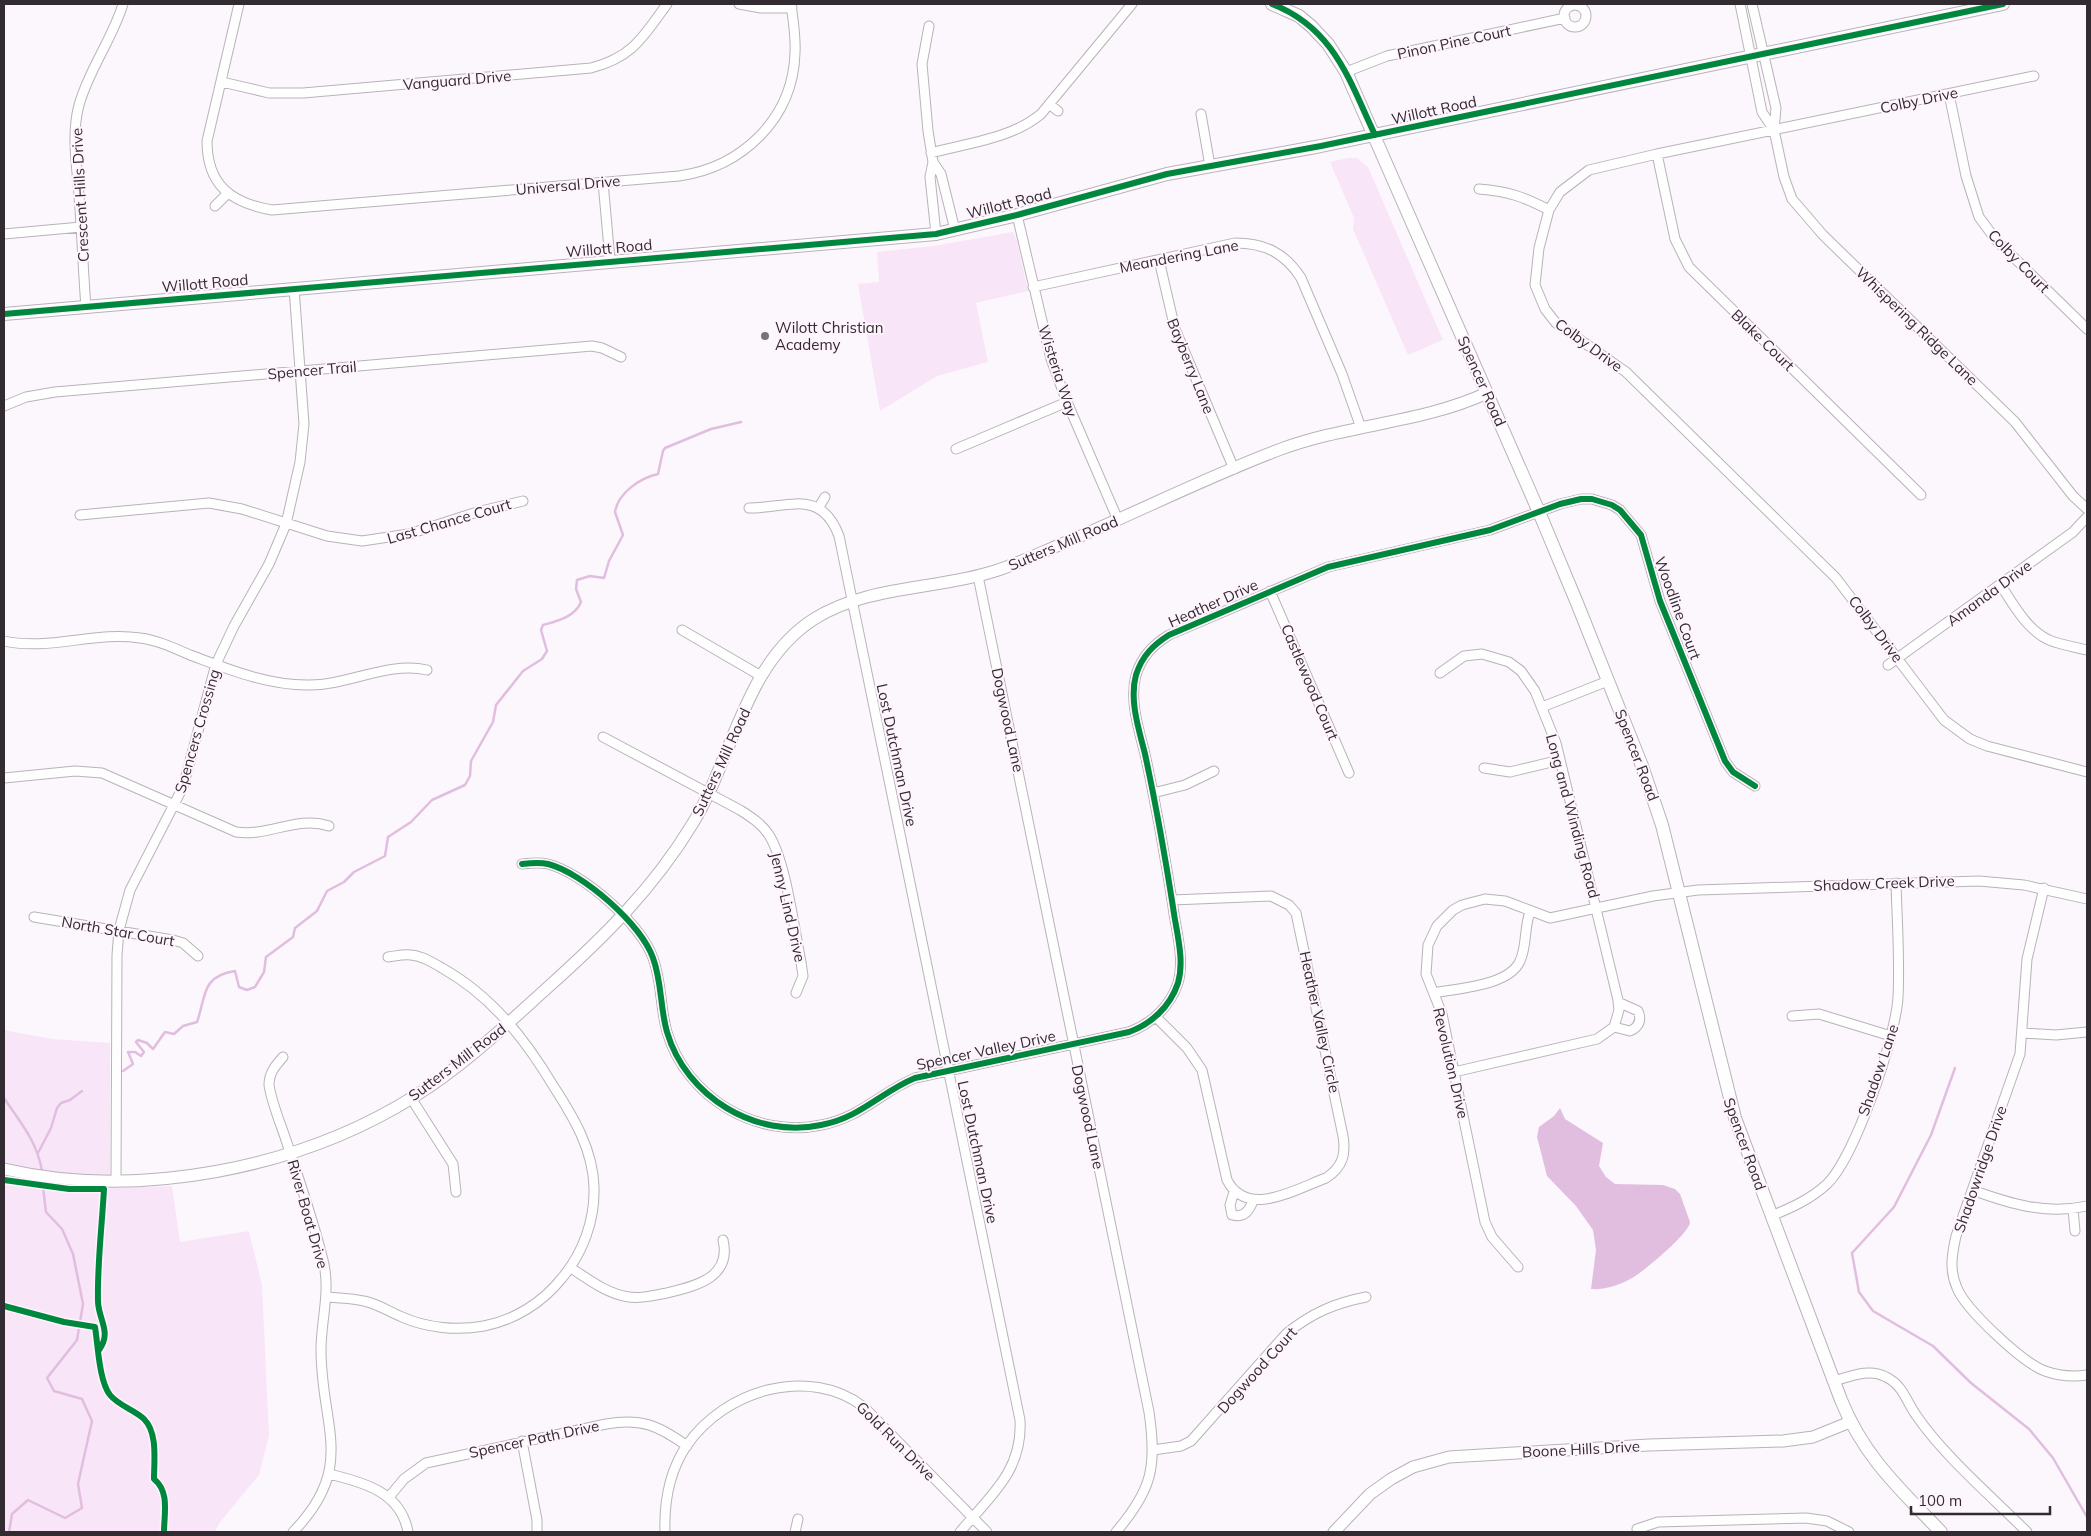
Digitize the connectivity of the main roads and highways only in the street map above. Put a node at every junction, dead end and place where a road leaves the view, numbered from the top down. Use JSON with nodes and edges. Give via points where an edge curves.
{"nodes":[{"id":1,"x":1273,"y":4,"type":"edge"},
{"id":2,"x":2003,"y":4,"type":"edge"},
{"id":3,"x":1375,"y":135,"type":"junction"},
{"id":4,"x":4,"y":314,"type":"edge"},
{"id":5,"x":1941,"y":1532,"type":"edge"}],
"edges":[{"from":1,"to":3,"type":"main road","name":"Spencer Road","via":[[1299,16],[1328,44],[1346,72]]},
{"from":2,"to":3,"type":"main road","name":"Willott Road"},
{"from":3,"to":4,"type":"main road","name":"Willott Road","via":[[1167,174],[936,234]]},
{"from":3,"to":5,"type":"main road","name":"Spencer Road","via":[[1539,512],[1654,799],[1727,1095],[1850,1422],[1883,1471]]}]}
